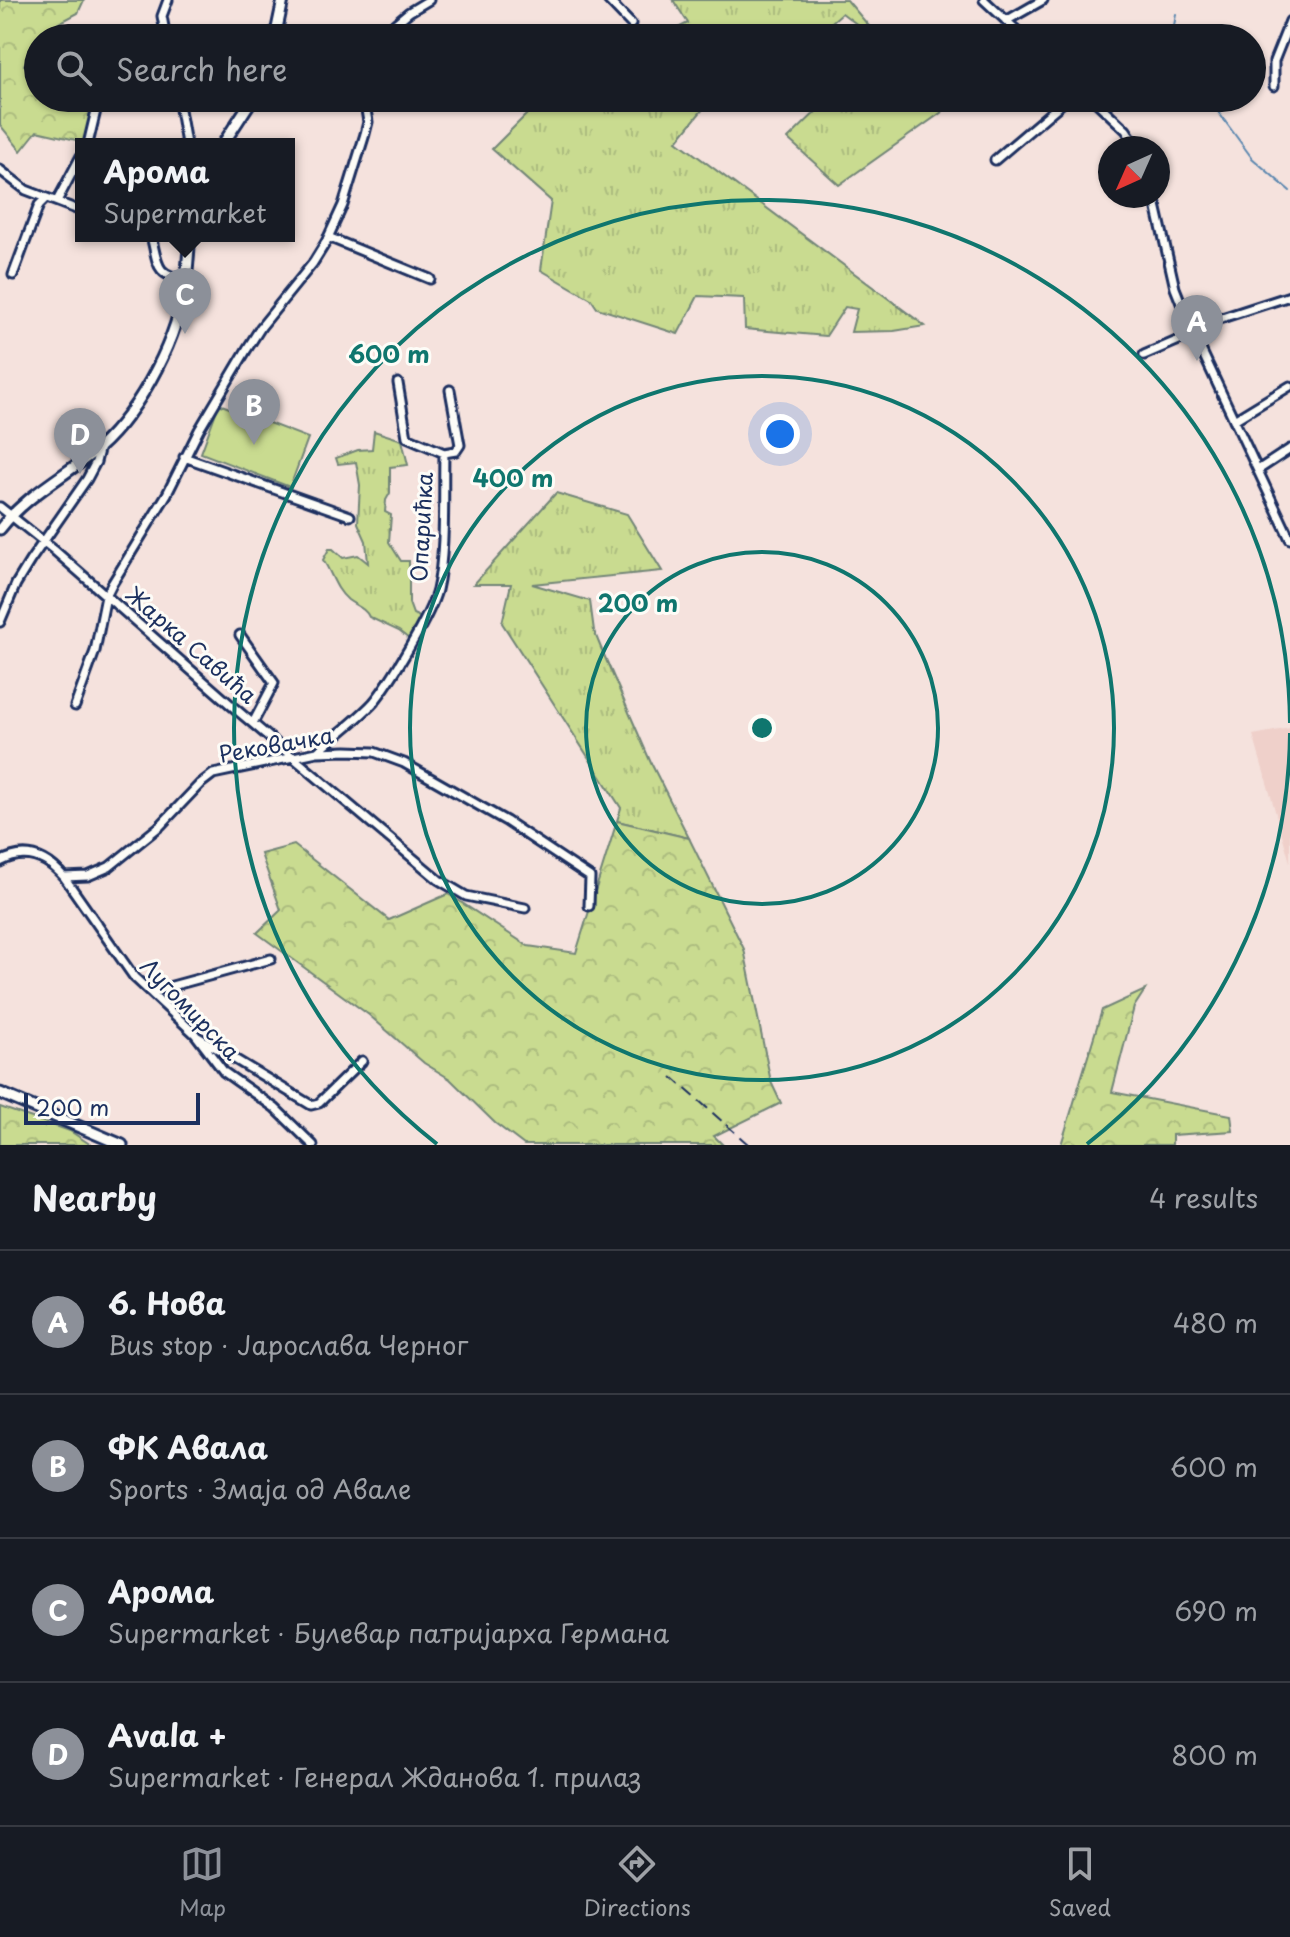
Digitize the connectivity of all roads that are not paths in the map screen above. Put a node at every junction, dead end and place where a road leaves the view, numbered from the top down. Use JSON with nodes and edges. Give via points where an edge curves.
{"nodes":[{"id":1,"x":168,"y":0,"type":"edge"},
{"id":2,"x":283,"y":0,"type":"edge"},
{"id":3,"x":429,"y":0,"type":"edge"},
{"id":4,"x":608,"y":0,"type":"edge"},
{"id":5,"x":984,"y":0,"type":"edge"},
{"id":6,"x":1043,"y":0,"type":"edge"},
{"id":7,"x":1006,"y":21,"type":"junction"},
{"id":8,"x":1290,"y":21,"type":"edge"},
{"id":9,"x":163,"y":24,"type":"edge"},
{"id":10,"x":278,"y":24,"type":"edge"},
{"id":11,"x":395,"y":24,"type":"edge"},
{"id":12,"x":631,"y":24,"type":"dead end"},
{"id":13,"x":1009,"y":24,"type":"edge"},
{"id":14,"x":1274,"y":86,"type":"dead end"},
{"id":15,"x":96,"y":112,"type":"edge"},
{"id":16,"x":180,"y":112,"type":"edge"},
{"id":17,"x":244,"y":112,"type":"edge"},
{"id":18,"x":366,"y":112,"type":"edge"},
{"id":19,"x":1052,"y":112,"type":"edge"},
{"id":20,"x":1107,"y":112,"type":"edge"},
{"id":21,"x":1130,"y":136,"type":"edge"},
{"id":22,"x":90,"y":138,"type":"edge"},
{"id":23,"x":185,"y":138,"type":"edge"},
{"id":24,"x":227,"y":138,"type":"edge"},
{"id":25,"x":995,"y":160,"type":"dead end"},
{"id":26,"x":75,"y":167,"type":"edge"},
{"id":27,"x":0,"y":170,"type":"edge"},
{"id":28,"x":46,"y":198,"type":"junction"},
{"id":29,"x":57,"y":201,"type":"junction"},
{"id":30,"x":75,"y":208,"type":"edge"},
{"id":31,"x":1157,"y":208,"type":"edge"},
{"id":32,"x":328,"y":237,"type":"junction"},
{"id":33,"x":153,"y":242,"type":"edge"},
{"id":34,"x":189,"y":242,"type":"edge"},
{"id":35,"x":13,"y":275,"type":"dead end"},
{"id":36,"x":186,"y":279,"type":"junction"},
{"id":37,"x":430,"y":279,"type":"dead end"},
{"id":38,"x":1290,"y":296,"type":"edge"},
{"id":39,"x":1192,"y":331,"type":"junction"},
{"id":40,"x":1144,"y":355,"type":"dead end"},
{"id":41,"x":398,"y":383,"type":"dead end"},
{"id":42,"x":1290,"y":386,"type":"edge"},
{"id":43,"x":450,"y":390,"type":"dead end"},
{"id":44,"x":1234,"y":420,"type":"junction"},
{"id":45,"x":100,"y":446,"type":"junction"},
{"id":46,"x":1290,"y":449,"type":"edge"},
{"id":47,"x":444,"y":453,"type":"junction"},
{"id":48,"x":184,"y":457,"type":"junction"},
{"id":49,"x":1258,"y":470,"type":"junction"},
{"id":50,"x":0,"y":507,"type":"edge"},
{"id":51,"x":10,"y":516,"type":"junction"},
{"id":52,"x":350,"y":516,"type":"dead end"},
{"id":53,"x":0,"y":529,"type":"edge"},
{"id":54,"x":1290,"y":537,"type":"edge"},
{"id":55,"x":43,"y":542,"type":"junction"},
{"id":56,"x":106,"y":596,"type":"junction"},
{"id":57,"x":0,"y":622,"type":"edge"},
{"id":58,"x":240,"y":635,"type":"dead end"},
{"id":59,"x":75,"y":706,"type":"dead end"},
{"id":60,"x":253,"y":723,"type":"junction"},
{"id":61,"x":317,"y":752,"type":"junction"},
{"id":62,"x":296,"y":757,"type":"junction"},
{"id":63,"x":0,"y":862,"type":"edge"},
{"id":64,"x":64,"y":877,"type":"junction"},
{"id":65,"x":589,"y":906,"type":"dead end"},
{"id":66,"x":525,"y":908,"type":"dead end"},
{"id":67,"x":271,"y":959,"type":"dead end"},
{"id":68,"x":150,"y":992,"type":"junction"},
{"id":69,"x":198,"y":1037,"type":"junction"},
{"id":70,"x":362,"y":1061,"type":"dead end"},
{"id":71,"x":0,"y":1093,"type":"edge"},
{"id":72,"x":122,"y":1145,"type":"edge"},
{"id":73,"x":313,"y":1145,"type":"edge"}],
"edges":[{"from":1,"to":9,"type":"street"},
{"from":2,"to":10,"type":"main road"},
{"from":3,"to":11,"type":"street"},
{"from":4,"to":12,"type":"street"},
{"from":5,"to":7,"type":"street"},
{"from":6,"to":7,"type":"street"},
{"from":7,"to":13,"type":"street"},
{"from":8,"to":14,"type":"street","via":[[1274,61]]},
{"from":15,"to":22,"type":"street"},
{"from":16,"to":23,"type":"street"},
{"from":17,"to":24,"type":"main road"},
{"from":18,"to":32,"type":"street","via":[[365,134]]},
{"from":19,"to":25,"type":"street"},
{"from":20,"to":21,"type":"street"},
{"from":26,"to":29,"type":"street"},
{"from":27,"to":28,"type":"street","via":[[20,187]]},
{"from":28,"to":29,"type":"street"},
{"from":28,"to":35,"type":"street"},
{"from":29,"to":30,"type":"street"},
{"from":31,"to":39,"type":"street","via":[[1171,275]]},
{"from":32,"to":37,"type":"street"},
{"from":32,"to":48,"type":"street","via":[[261,327]]},
{"from":33,"to":36,"type":"street","via":[[162,272]]},
{"from":34,"to":36,"type":"main road"},
{"from":36,"to":45,"type":"main road","via":[[179,312],[155,369]]},
{"from":38,"to":39,"type":"street"},
{"from":39,"to":40,"type":"street"},
{"from":39,"to":44,"type":"street"},
{"from":41,"to":47,"type":"street","name":"Опарићка","via":[[407,437]]},
{"from":42,"to":44,"type":"street"},
{"from":43,"to":47,"type":"street","name":"Опарићка","via":[[460,445]]},
{"from":44,"to":49,"type":"street"},
{"from":45,"to":51,"type":"main road"},
{"from":45,"to":55,"type":"street","via":[[87,479]]},
{"from":46,"to":49,"type":"street"},
{"from":47,"to":61,"type":"street","name":"Опарићка","via":[[433,602],[376,699]]},
{"from":48,"to":52,"type":"street"},
{"from":48,"to":56,"type":"street"},
{"from":49,"to":54,"type":"street"},
{"from":50,"to":51,"type":"street","name":"Жарка Савића"},
{"from":51,"to":53,"type":"main road"},
{"from":51,"to":55,"type":"street","name":"Жарка Савића"},
{"from":55,"to":56,"type":"street","name":"Жарка Савића"},
{"from":55,"to":57,"type":"street"},
{"from":56,"to":59,"type":"street","via":[[95,651]]},
{"from":56,"to":60,"type":"street","name":"Жарка Савића"},
{"from":58,"to":60,"type":"street","via":[[274,683]]},
{"from":60,"to":62,"type":"street","name":"Жарка Савића"},
{"from":61,"to":62,"type":"street","name":"Рековачка"},
{"from":61,"to":65,"type":"street","name":"Рековачка","via":[[374,752],[404,763],[590,877]]},
{"from":62,"to":64,"type":"street","name":"Рековачка","via":[[213,774],[109,867],[88,876]]},
{"from":62,"to":66,"type":"street","name":"Жарка Савића","via":[[457,892]]},
{"from":63,"to":64,"type":"street","via":[[29,854],[47,861]]},
{"from":64,"to":68,"type":"street","name":"Лугомирска","via":[[123,965]]},
{"from":67,"to":68,"type":"street"},
{"from":68,"to":69,"type":"street","name":"Лугомирска"},
{"from":69,"to":70,"type":"street","via":[[311,1105]]},
{"from":69,"to":73,"type":"street","name":"Лугомирска","via":[[224,1072],[275,1108]]},
{"from":71,"to":72,"type":"main road"}]}
